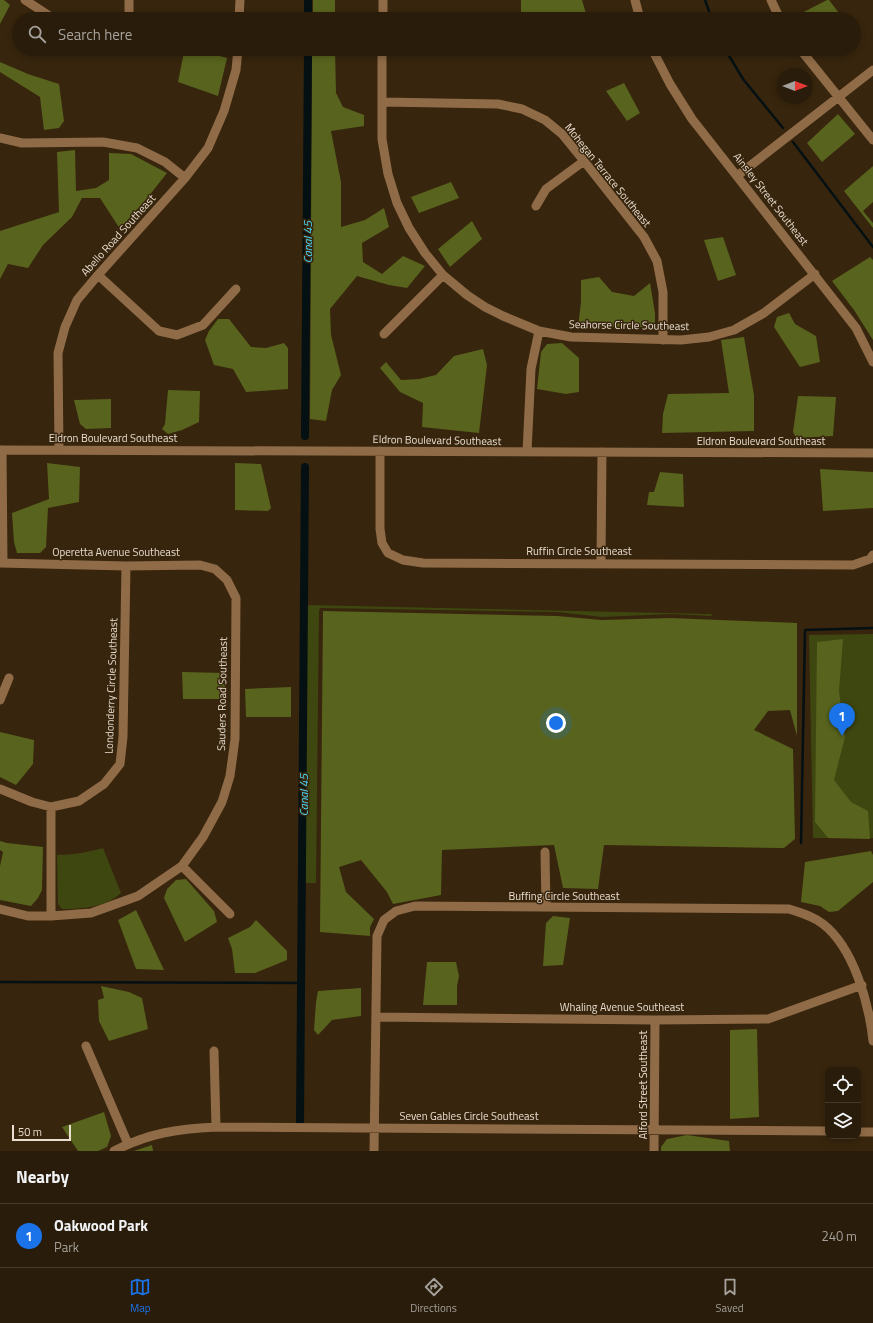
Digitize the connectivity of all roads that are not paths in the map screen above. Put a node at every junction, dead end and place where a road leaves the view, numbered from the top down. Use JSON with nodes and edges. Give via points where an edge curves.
{"nodes":[{"id":1,"x":26,"y":0,"type":"edge"},
{"id":2,"x":129,"y":0,"type":"edge"},
{"id":3,"x":240,"y":0,"type":"edge"},
{"id":4,"x":383,"y":0,"type":"edge"},
{"id":5,"x":635,"y":0,"type":"edge"},
{"id":6,"x":771,"y":0,"type":"edge"},
{"id":7,"x":44,"y":12,"type":"edge"},
{"id":8,"x":129,"y":12,"type":"edge"},
{"id":9,"x":239,"y":12,"type":"edge"},
{"id":10,"x":383,"y":12,"type":"edge"},
{"id":11,"x":638,"y":12,"type":"edge"},
{"id":12,"x":777,"y":12,"type":"edge"},
{"id":13,"x":237,"y":56,"type":"edge"},
{"id":14,"x":382,"y":56,"type":"edge"},
{"id":15,"x":656,"y":56,"type":"edge"},
{"id":16,"x":806,"y":56,"type":"edge"},
{"id":17,"x":873,"y":70,"type":"edge"},
{"id":18,"x":839,"y":97,"type":"junction"},
{"id":19,"x":382,"y":102,"type":"junction"},
{"id":20,"x":0,"y":138,"type":"edge"},
{"id":21,"x":873,"y":140,"type":"edge"},
{"id":22,"x":584,"y":161,"type":"junction"},
{"id":23,"x":737,"y":176,"type":"junction"},
{"id":24,"x":185,"y":178,"type":"junction"},
{"id":25,"x":536,"y":206,"type":"dead end"},
{"id":26,"x":815,"y":274,"type":"junction"},
{"id":27,"x":98,"y":275,"type":"junction"},
{"id":28,"x":443,"y":275,"type":"junction"},
{"id":29,"x":236,"y":289,"type":"dead end"},
{"id":30,"x":538,"y":331,"type":"junction"},
{"id":31,"x":384,"y":334,"type":"dead end"},
{"id":32,"x":663,"y":340,"type":"junction"},
{"id":33,"x":873,"y":362,"type":"edge"},
{"id":34,"x":1,"y":450,"type":"edge"},
{"id":35,"x":59,"y":450,"type":"junction"},
{"id":36,"x":380,"y":451,"type":"junction"},
{"id":37,"x":528,"y":452,"type":"junction"},
{"id":38,"x":602,"y":452,"type":"junction"},
{"id":39,"x":873,"y":453,"type":"edge"},
{"id":40,"x":873,"y":555,"type":"edge"},
{"id":41,"x":1,"y":563,"type":"edge"},
{"id":42,"x":601,"y":563,"type":"junction"},
{"id":43,"x":126,"y":566,"type":"junction"},
{"id":44,"x":227,"y":580,"type":"joint"},
{"id":45,"x":9,"y":678,"type":"dead end"},
{"id":46,"x":0,"y":700,"type":"edge"},
{"id":47,"x":0,"y":789,"type":"edge"},
{"id":48,"x":51,"y":806,"type":"junction"},
{"id":49,"x":545,"y":852,"type":"dead end"},
{"id":50,"x":182,"y":866,"type":"junction"},
{"id":51,"x":546,"y":907,"type":"junction"},
{"id":52,"x":0,"y":909,"type":"edge"},
{"id":53,"x":230,"y":914,"type":"dead end"},
{"id":54,"x":51,"y":916,"type":"junction"},
{"id":55,"x":862,"y":985,"type":"junction"},
{"id":56,"x":376,"y":1017,"type":"junction"},
{"id":57,"x":655,"y":1020,"type":"junction"},
{"id":58,"x":873,"y":1041,"type":"edge"},
{"id":59,"x":86,"y":1046,"type":"dead end"},
{"id":60,"x":214,"y":1051,"type":"dead end"},
{"id":61,"x":216,"y":1127,"type":"junction"},
{"id":62,"x":374,"y":1128,"type":"junction"},
{"id":63,"x":654,"y":1130,"type":"junction"},
{"id":64,"x":825,"y":1131,"type":"edge"},
{"id":65,"x":861,"y":1132,"type":"edge"},
{"id":66,"x":873,"y":1132,"type":"edge"},
{"id":67,"x":128,"y":1144,"type":"junction"},
{"id":68,"x":114,"y":1151,"type":"edge"},
{"id":69,"x":374,"y":1151,"type":"edge"},
{"id":70,"x":654,"y":1151,"type":"edge"}],
"edges":[{"from":1,"to":7,"type":"street"},
{"from":2,"to":8,"type":"street"},
{"from":3,"to":9,"type":"street"},
{"from":4,"to":10,"type":"street"},
{"from":5,"to":11,"type":"street"},
{"from":6,"to":12,"type":"street"},
{"from":13,"to":24,"type":"street","name":"Abello Road Southeast","via":[[236,70],[224,111],[208,148]]},
{"from":14,"to":19,"type":"street","name":"Seahorse Circle Southeast"},
{"from":15,"to":23,"type":"street","name":"Ainsley Street Southeast","via":[[692,119]]},
{"from":16,"to":18,"type":"street"},
{"from":17,"to":18,"type":"street"},
{"from":18,"to":21,"type":"street"},
{"from":18,"to":23,"type":"street"},
{"from":19,"to":22,"type":"street","name":"Mohegan Terrace Southeast","via":[[498,104],[522,109],[545,120],[562,134]]},
{"from":19,"to":28,"type":"street","name":"Seahorse Circle Southeast","via":[[382,139],[388,174],[397,203],[409,228]]},
{"from":20,"to":24,"type":"street","via":[[22,143],[103,142],[136,148],[165,162]]},
{"from":22,"to":25,"type":"street","via":[[546,189]]},
{"from":22,"to":32,"type":"street","name":"Mohegan Terrace Southeast","via":[[644,237],[656,261],[663,292]]},
{"from":23,"to":26,"type":"street","name":"Ainsley Street Southeast"},
{"from":24,"to":27,"type":"street","name":"Abello Road Southeast"},
{"from":26,"to":32,"type":"street","name":"Seahorse Circle Southeast","via":[[764,313],[734,330],[681,340]]},
{"from":26,"to":33,"type":"street","name":"Ainsley Street Southeast","via":[[856,328]]},
{"from":27,"to":29,"type":"street","via":[[159,330],[177,335],[203,325]]},
{"from":27,"to":35,"type":"street","name":"Abello Road Southeast","via":[[76,300],[58,353]]},
{"from":28,"to":30,"type":"street","name":"Seahorse Circle Southeast","via":[[485,307]]},
{"from":28,"to":31,"type":"street"},
{"from":30,"to":32,"type":"street","name":"Seahorse Circle Southeast","via":[[571,337]]},
{"from":30,"to":37,"type":"street","via":[[531,369]]},
{"from":34,"to":35,"type":"street","name":"Eldron Boulevard Southeast"},
{"from":34,"to":41,"type":"street"},
{"from":35,"to":36,"type":"street","name":"Eldron Boulevard Southeast"},
{"from":36,"to":37,"type":"street","name":"Eldron Boulevard Southeast"},
{"from":36,"to":42,"type":"street","name":"Ruffin Circle Southeast","via":[[380,528],[382,543],[388,553],[403,560],[423,563]]},
{"from":37,"to":38,"type":"street","name":"Eldron Boulevard Southeast"},
{"from":38,"to":39,"type":"street","name":"Eldron Boulevard Southeast"},
{"from":38,"to":42,"type":"street"},
{"from":40,"to":42,"type":"street","name":"Ruffin Circle Southeast","via":[[870,559],[853,565]]},
{"from":41,"to":43,"type":"street","name":"Operetta Avenue Southeast"},
{"from":43,"to":44,"type":"street","name":"Operetta Avenue Southeast","via":[[200,564],[215,569]]},
{"from":43,"to":48,"type":"street","name":"Londonderry Circle Southeast","via":[[123,737],[120,764],[104,784],[79,801]]},
{"from":44,"to":50,"type":"street","name":"Sauders Road Southeast","via":[[236,598],[234,739],[230,776],[222,802]]},
{"from":45,"to":46,"type":"street"},
{"from":47,"to":48,"type":"street","name":"Londonderry Circle Southeast","via":[[32,802]]},
{"from":48,"to":54,"type":"street"},
{"from":49,"to":51,"type":"street"},
{"from":50,"to":53,"type":"street"},
{"from":50,"to":54,"type":"street","name":"Sauders Road Southeast","via":[[138,896],[91,913]]},
{"from":51,"to":55,"type":"street","name":"Buffing Circle Southeast","via":[[789,909],[808,915],[823,924],[848,957]]},
{"from":51,"to":56,"type":"street","name":"Buffing Circle Southeast","via":[[415,906],[396,911],[384,920],[377,936]]},
{"from":52,"to":54,"type":"street","name":"Sauders Road Southeast","via":[[28,916]]},
{"from":55,"to":57,"type":"street","name":"Whaling Avenue Southeast","via":[[768,1019]]},
{"from":55,"to":58,"type":"street","name":"Buffing Circle Southeast"},
{"from":56,"to":57,"type":"street","name":"Whaling Avenue Southeast"},
{"from":56,"to":62,"type":"street","name":"Buffing Circle Southeast"},
{"from":57,"to":63,"type":"street","name":"Alford Street Southeast"},
{"from":59,"to":67,"type":"street"},
{"from":60,"to":61,"type":"street"},
{"from":61,"to":62,"type":"street","name":"Seven Gables Circle Southeast"},
{"from":61,"to":67,"type":"street","name":"Seven Gables Circle Southeast","via":[[168,1132]]},
{"from":62,"to":63,"type":"street","name":"Seven Gables Circle Southeast"},
{"from":62,"to":69,"type":"street","name":"Buffing Circle Southeast"},
{"from":63,"to":64,"type":"street","name":"Seven Gables Circle Southeast"},
{"from":63,"to":70,"type":"street","name":"Alford Street Southeast"},
{"from":65,"to":66,"type":"street"},
{"from":67,"to":68,"type":"street","name":"Seven Gables Circle Southeast"}]}
